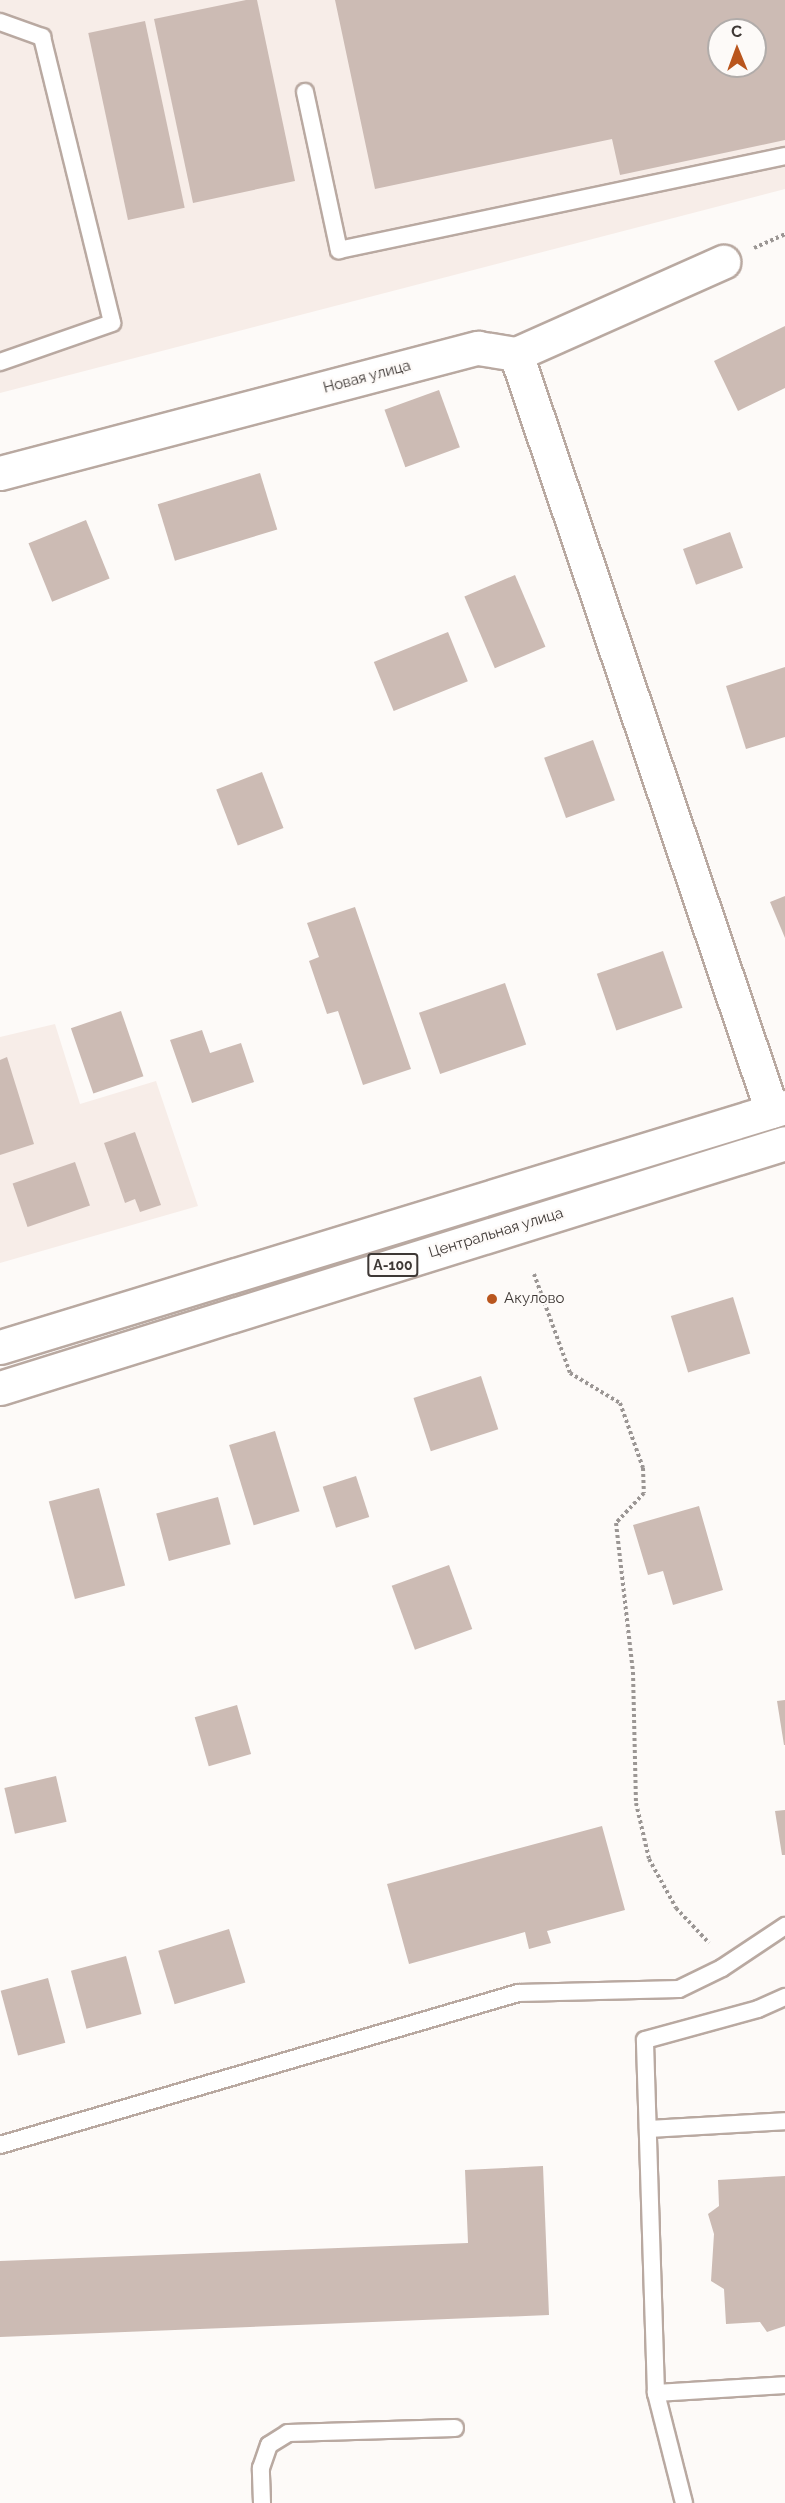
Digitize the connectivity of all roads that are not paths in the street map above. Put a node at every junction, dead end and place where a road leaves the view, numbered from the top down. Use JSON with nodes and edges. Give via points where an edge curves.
{"nodes":[{"id":1,"x":0,"y":22,"type":"edge"},
{"id":2,"x":305,"y":92,"type":"dead end"},
{"id":3,"x":785,"y":156,"type":"edge"},
{"id":4,"x":723,"y":262,"type":"dead end"},
{"id":5,"x":516,"y":354,"type":"junction"},
{"id":6,"x":0,"y":362,"type":"edge"},
{"id":7,"x":0,"y":473,"type":"edge"},
{"id":8,"x":779,"y":1109,"type":"edge"},
{"id":9,"x":785,"y":1143,"type":"edge"},
{"id":10,"x":0,"y":1347,"type":"edge"},
{"id":11,"x":0,"y":1388,"type":"edge"},
{"id":12,"x":785,"y":1926,"type":"edge"},
{"id":13,"x":785,"y":1997,"type":"edge"},
{"id":14,"x":785,"y":2121,"type":"edge"},
{"id":15,"x":648,"y":2129,"type":"junction"},
{"id":16,"x":0,"y":2145,"type":"edge"},
{"id":17,"x":785,"y":2385,"type":"edge"},
{"id":18,"x":656,"y":2393,"type":"junction"},
{"id":19,"x":455,"y":2428,"type":"dead end"},
{"id":20,"x":262,"y":2503,"type":"edge"},
{"id":21,"x":684,"y":2503,"type":"edge"}],
"edges":[{"from":1,"to":6,"type":"lane","via":[[42,38],[112,323]]},
{"from":2,"to":3,"type":"lane","via":[[339,250]]},
{"from":4,"to":5,"type":"main road"},
{"from":5,"to":7,"type":"main road","name":"Новая улица","via":[[478,348]]},
{"from":5,"to":8,"type":"main road"},
{"from":8,"to":10,"type":"main road","number":"А-100"},
{"from":9,"to":11,"type":"main road","name":"Центральная улица","number":"А-100"},
{"from":12,"to":16,"type":"lane","via":[[741,1956],[679,1989],[518,1993]]},
{"from":13,"to":15,"type":"lane","via":[[758,2009],[645,2040]]},
{"from":14,"to":15,"type":"lane"},
{"from":15,"to":18,"type":"lane"},
{"from":17,"to":18,"type":"lane"},
{"from":18,"to":21,"type":"lane"},
{"from":19,"to":20,"type":"lane","via":[[288,2433],[269,2445],[261,2468]]}]}
